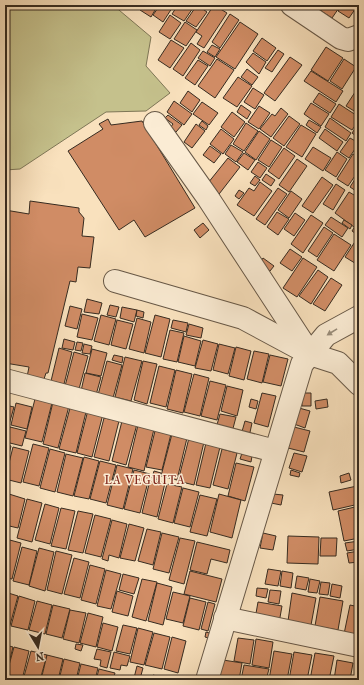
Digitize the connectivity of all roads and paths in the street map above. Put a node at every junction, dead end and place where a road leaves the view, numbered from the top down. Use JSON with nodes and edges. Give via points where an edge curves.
{"nodes":[{"id":1,"x":292,"y":5,"type":"edge"},
{"id":2,"x":358,"y":37,"type":"edge"},
{"id":3,"x":155,"y":123,"type":"dead end"},
{"id":4,"x":115,"y":281,"type":"dead end"},
{"id":5,"x":359,"y":317,"type":"edge"},
{"id":6,"x":310,"y":354,"type":"junction"},
{"id":7,"x":5,"y":380,"type":"edge"},
{"id":8,"x":359,"y":384,"type":"edge"},
{"id":9,"x":275,"y":451,"type":"junction"},
{"id":10,"x":225,"y":618,"type":"junction"},
{"id":11,"x":359,"y":646,"type":"edge"},
{"id":12,"x":207,"y":680,"type":"edge"}],
"edges":[{"from":1,"to":2,"type":"street","via":[[341,38]]},
{"from":3,"to":6,"type":"street","via":[[208,198]]},
{"from":4,"to":6,"type":"street","via":[[243,318]]},
{"from":5,"to":6,"type":"street","one_way":true,"via":[[326,335]]},
{"from":6,"to":8,"type":"street","via":[[338,363]]},
{"from":6,"to":9,"type":"street","via":[[302,364]]},
{"from":7,"to":9,"type":"street"},
{"from":9,"to":10,"type":"street"},
{"from":10,"to":11,"type":"street"},
{"from":10,"to":12,"type":"street"}]}
